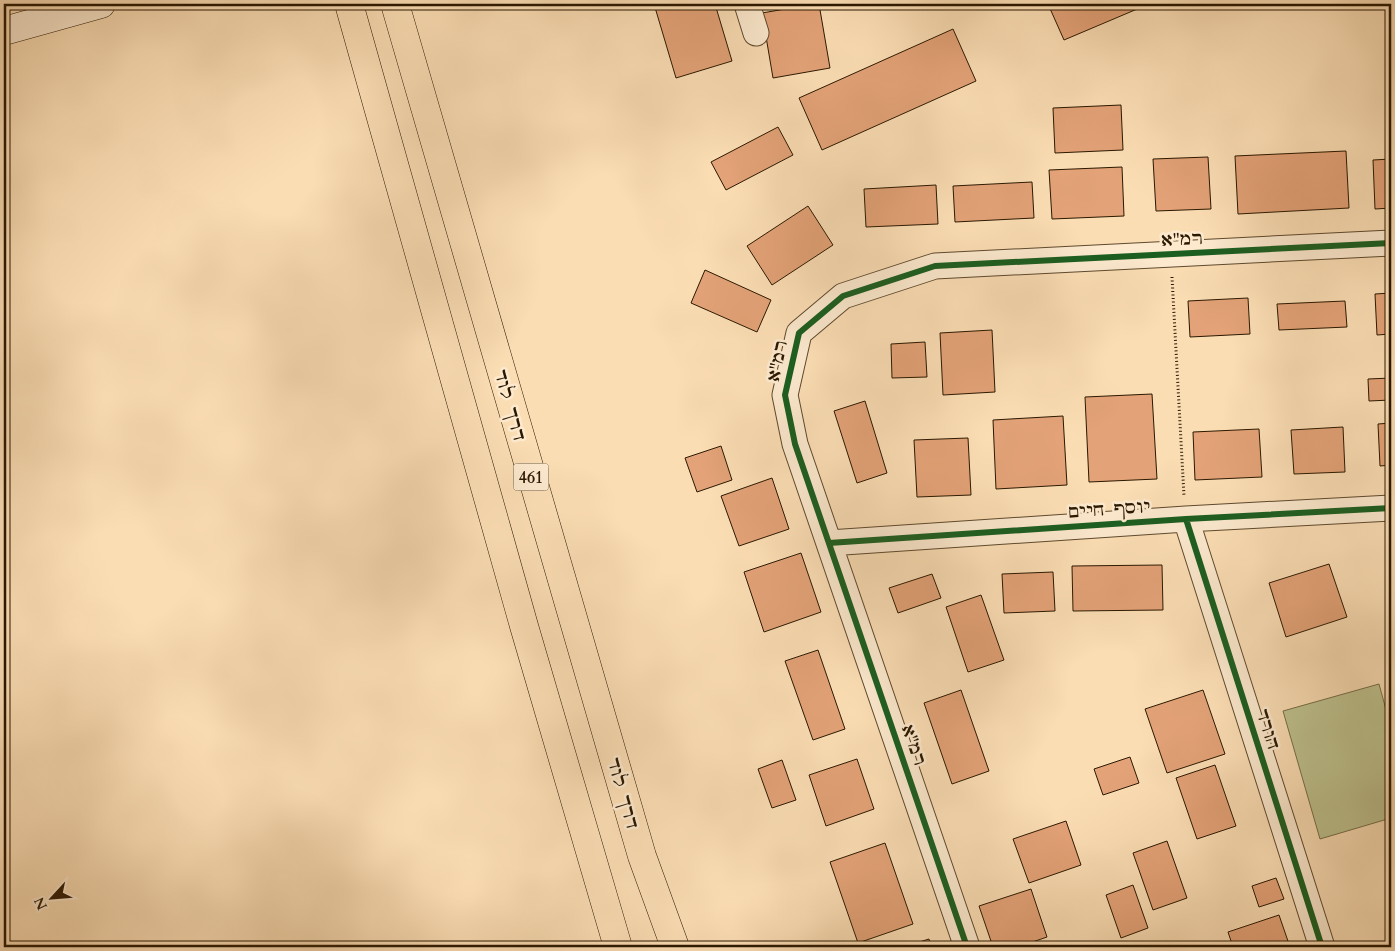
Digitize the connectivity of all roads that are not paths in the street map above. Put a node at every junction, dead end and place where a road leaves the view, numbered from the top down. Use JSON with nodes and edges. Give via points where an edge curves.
{"nodes":[{"id":1,"x":101,"y":4,"type":"edge"},
{"id":2,"x":349,"y":4,"type":"edge"},
{"id":3,"x":394,"y":4,"type":"edge"},
{"id":4,"x":747,"y":4,"type":"edge"},
{"id":5,"x":4,"y":31,"type":"edge"},
{"id":6,"x":756,"y":33,"type":"dead end"},
{"id":7,"x":1391,"y":243,"type":"edge"},
{"id":8,"x":1391,"y":508,"type":"edge"},
{"id":9,"x":1186,"y":519,"type":"junction"},
{"id":10,"x":829,"y":543,"type":"junction"},
{"id":11,"x":618,"y":947,"type":"edge"},
{"id":12,"x":674,"y":947,"type":"edge"},
{"id":13,"x":967,"y":947,"type":"edge"},
{"id":14,"x":1322,"y":947,"type":"edge"}],
"edges":[{"from":1,"to":5,"type":"street"},
{"from":2,"to":11,"type":"main road"},
{"from":3,"to":12,"type":"main road","name":"דרך לוד","number":"461","via":[[639,846]]},
{"from":4,"to":6,"type":"street"},
{"from":7,"to":10,"type":"street","name":"רמ\"א","via":[[934,266],[844,296],[799,333],[785,395],[795,444]]},
{"from":8,"to":9,"type":"street","name":"יוסף חיים"},
{"from":9,"to":10,"type":"street","name":"יוסף חיים"},
{"from":9,"to":14,"type":"street","name":"הורד"},
{"from":10,"to":13,"type":"street","name":"רמ\"א"}]}
